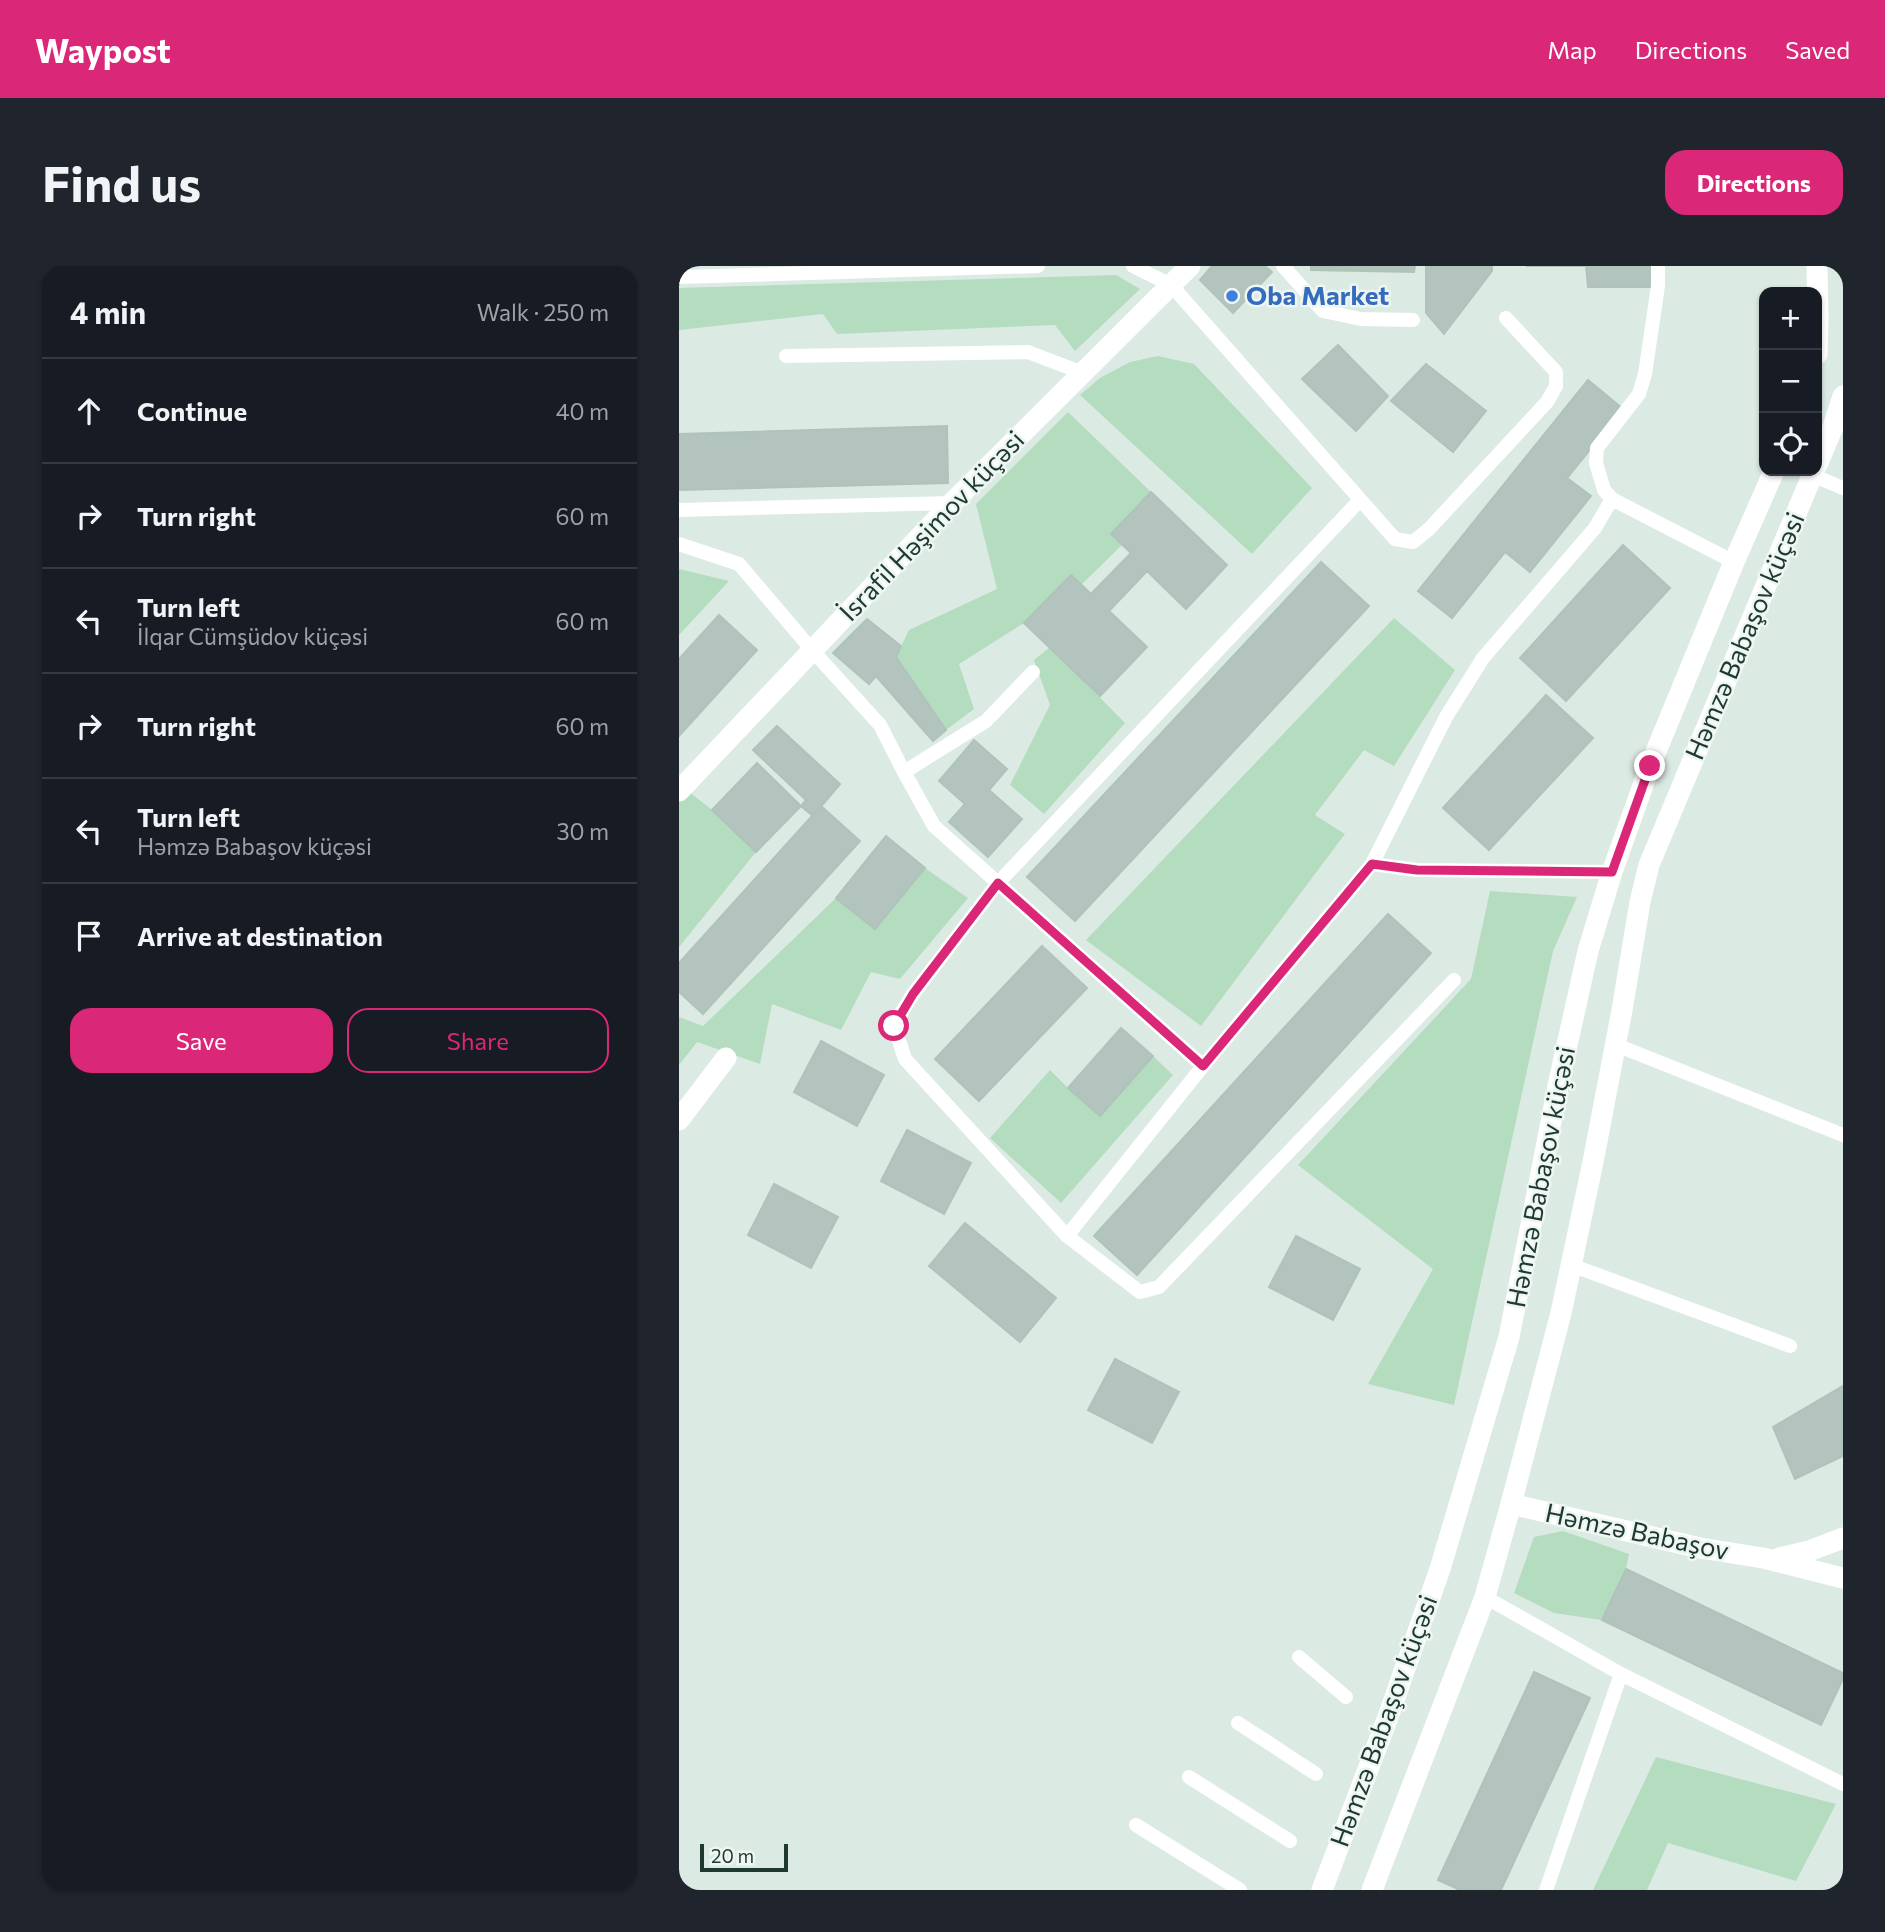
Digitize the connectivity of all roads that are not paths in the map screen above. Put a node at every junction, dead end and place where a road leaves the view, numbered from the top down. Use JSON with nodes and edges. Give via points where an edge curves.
{"nodes":[{"id":1,"x":1038,"y":266,"type":"edge"},
{"id":2,"x":1133,"y":266,"type":"edge"},
{"id":3,"x":1190,"y":266,"type":"edge"},
{"id":4,"x":1283,"y":266,"type":"edge"},
{"id":5,"x":1658,"y":266,"type":"edge"},
{"id":6,"x":1817,"y":266,"type":"edge"},
{"id":7,"x":679,"y":277,"type":"edge"},
{"id":8,"x":1171,"y":285,"type":"junction"},
{"id":9,"x":1506,"y":318,"type":"dead end"},
{"id":10,"x":1413,"y":320,"type":"dead end"},
{"id":11,"x":1817,"y":350,"type":"edge"},
{"id":12,"x":786,"y":356,"type":"dead end"},
{"id":13,"x":1083,"y":373,"type":"junction"},
{"id":14,"x":1843,"y":396,"type":"edge"},
{"id":15,"x":1822,"y":451,"type":"edge"},
{"id":16,"x":1822,"y":475,"type":"edge"},
{"id":17,"x":1772,"y":476,"type":"edge"},
{"id":18,"x":1811,"y":476,"type":"edge"},
{"id":19,"x":1843,"y":488,"type":"edge"},
{"id":20,"x":1612,"y":499,"type":"junction"},
{"id":21,"x":1360,"y":500,"type":"junction"},
{"id":22,"x":952,"y":503,"type":"junction"},
{"id":23,"x":679,"y":510,"type":"edge"},
{"id":24,"x":679,"y":544,"type":"edge"},
{"id":25,"x":1734,"y":562,"type":"junction"},
{"id":26,"x":812,"y":650,"type":"junction"},
{"id":27,"x":1033,"y":672,"type":"dead end"},
{"id":28,"x":904,"y":772,"type":"junction"},
{"id":29,"x":679,"y":791,"type":"edge"},
{"id":30,"x":1372,"y":864,"type":"junction"},
{"id":31,"x":1612,"y":872,"type":"junction"},
{"id":32,"x":998,"y":883,"type":"junction"},
{"id":33,"x":1454,"y":980,"type":"dead end"},
{"id":34,"x":1616,"y":1045,"type":"junction"},
{"id":35,"x":726,"y":1058,"type":"dead end"},
{"id":36,"x":1203,"y":1066,"type":"junction"},
{"id":37,"x":679,"y":1120,"type":"edge"},
{"id":38,"x":1843,"y":1135,"type":"edge"},
{"id":39,"x":1067,"y":1236,"type":"junction"},
{"id":40,"x":1571,"y":1265,"type":"junction"},
{"id":41,"x":1790,"y":1346,"type":"dead end"},
{"id":42,"x":1511,"y":1504,"type":"junction"},
{"id":43,"x":1843,"y":1538,"type":"edge"},
{"id":44,"x":1763,"y":1558,"type":"junction"},
{"id":45,"x":1843,"y":1578,"type":"edge"},
{"id":46,"x":1485,"y":1597,"type":"junction"},
{"id":47,"x":1299,"y":1657,"type":"dead end"},
{"id":48,"x":1621,"y":1674,"type":"junction"},
{"id":49,"x":1346,"y":1697,"type":"dead end"},
{"id":50,"x":1238,"y":1723,"type":"dead end"},
{"id":51,"x":1316,"y":1774,"type":"dead end"},
{"id":52,"x":1189,"y":1777,"type":"dead end"},
{"id":53,"x":1843,"y":1784,"type":"edge"},
{"id":54,"x":1136,"y":1825,"type":"dead end"},
{"id":55,"x":1290,"y":1841,"type":"dead end"},
{"id":56,"x":1240,"y":1890,"type":"edge"},
{"id":57,"x":1322,"y":1890,"type":"edge"},
{"id":58,"x":1372,"y":1890,"type":"edge"},
{"id":59,"x":1546,"y":1890,"type":"edge"}],
"edges":[{"from":1,"to":7,"type":"lane"},
{"from":2,"to":8,"type":"lane"},
{"from":3,"to":8,"type":"street","name":"İsrafil Həşimov küçəsi"},
{"from":4,"to":10,"type":"lane","via":[[1323,311],[1361,319]]},
{"from":5,"to":20,"type":"lane","via":[[1639,394],[1597,448],[1596,463],[1604,490]]},
{"from":6,"to":11,"type":"street"},
{"from":8,"to":13,"type":"street","name":"İsrafil Həşimov küçəsi"},
{"from":8,"to":21,"type":"lane"},
{"from":9,"to":21,"type":"lane","via":[[1556,372],[1556,386],[1548,402],[1413,542],[1395,539]]},
{"from":12,"to":13,"type":"lane","via":[[1028,352]]},
{"from":13,"to":22,"type":"street","name":"İsrafil Həşimov küçəsi"},
{"from":14,"to":15,"type":"street","name":"Həmzə Babaşov küçəsi"},
{"from":16,"to":19,"type":"lane"},
{"from":17,"to":25,"type":"street","name":"Həmzə Babaşov küçəsi"},
{"from":18,"to":34,"type":"street","name":"Həmzə Babaşov küçəsi","via":[[1649,865]]},
{"from":20,"to":25,"type":"lane"},
{"from":20,"to":30,"type":"lane","via":[[1595,528],[1483,657],[1446,718]]},
{"from":21,"to":32,"type":"lane"},
{"from":22,"to":23,"type":"lane"},
{"from":22,"to":26,"type":"street","name":"İsrafil Həşimov küçəsi"},
{"from":24,"to":26,"type":"lane","via":[[739,564]]},
{"from":25,"to":31,"type":"street","name":"Həmzə Babaşov küçəsi"},
{"from":26,"to":28,"type":"lane","via":[[880,725]]},
{"from":26,"to":29,"type":"street","name":"İsrafil Həşimov küçəsi"},
{"from":27,"to":28,"type":"lane","via":[[986,721]]},
{"from":28,"to":32,"type":"lane","via":[[934,826]]},
{"from":30,"to":31,"type":"lane","via":[[1417,870]]},
{"from":30,"to":36,"type":"lane"},
{"from":31,"to":57,"type":"street","name":"Həmzə Babaşov küçəsi","via":[[1588,951],[1559,1081],[1509,1337],[1440,1569]]},
{"from":32,"to":36,"type":"lane"},
{"from":32,"to":39,"type":"lane","via":[[894,1026],[905,1059]]},
{"from":33,"to":39,"type":"lane","via":[[1159,1287],[1140,1292]]},
{"from":34,"to":38,"type":"lane"},
{"from":34,"to":40,"type":"street","name":"Həmzə Babaşov küçəsi"},
{"from":35,"to":37,"type":"street"},
{"from":36,"to":39,"type":"lane"},
{"from":40,"to":41,"type":"lane"},
{"from":40,"to":42,"type":"street","name":"Həmzə Babaşov küçəsi"},
{"from":42,"to":44,"type":"street","name":"Həmzə Babaşov"},
{"from":42,"to":46,"type":"street","name":"Həmzə Babaşov küçəsi"},
{"from":43,"to":44,"type":"street","via":[[1785,1558]]},
{"from":44,"to":45,"type":"street"},
{"from":46,"to":48,"type":"lane"},
{"from":46,"to":58,"type":"street","name":"Həmzə Babaşov küçəsi"},
{"from":47,"to":49,"type":"lane"},
{"from":48,"to":53,"type":"lane"},
{"from":48,"to":59,"type":"lane"},
{"from":50,"to":51,"type":"lane"},
{"from":52,"to":55,"type":"lane"},
{"from":54,"to":56,"type":"lane"}]}
